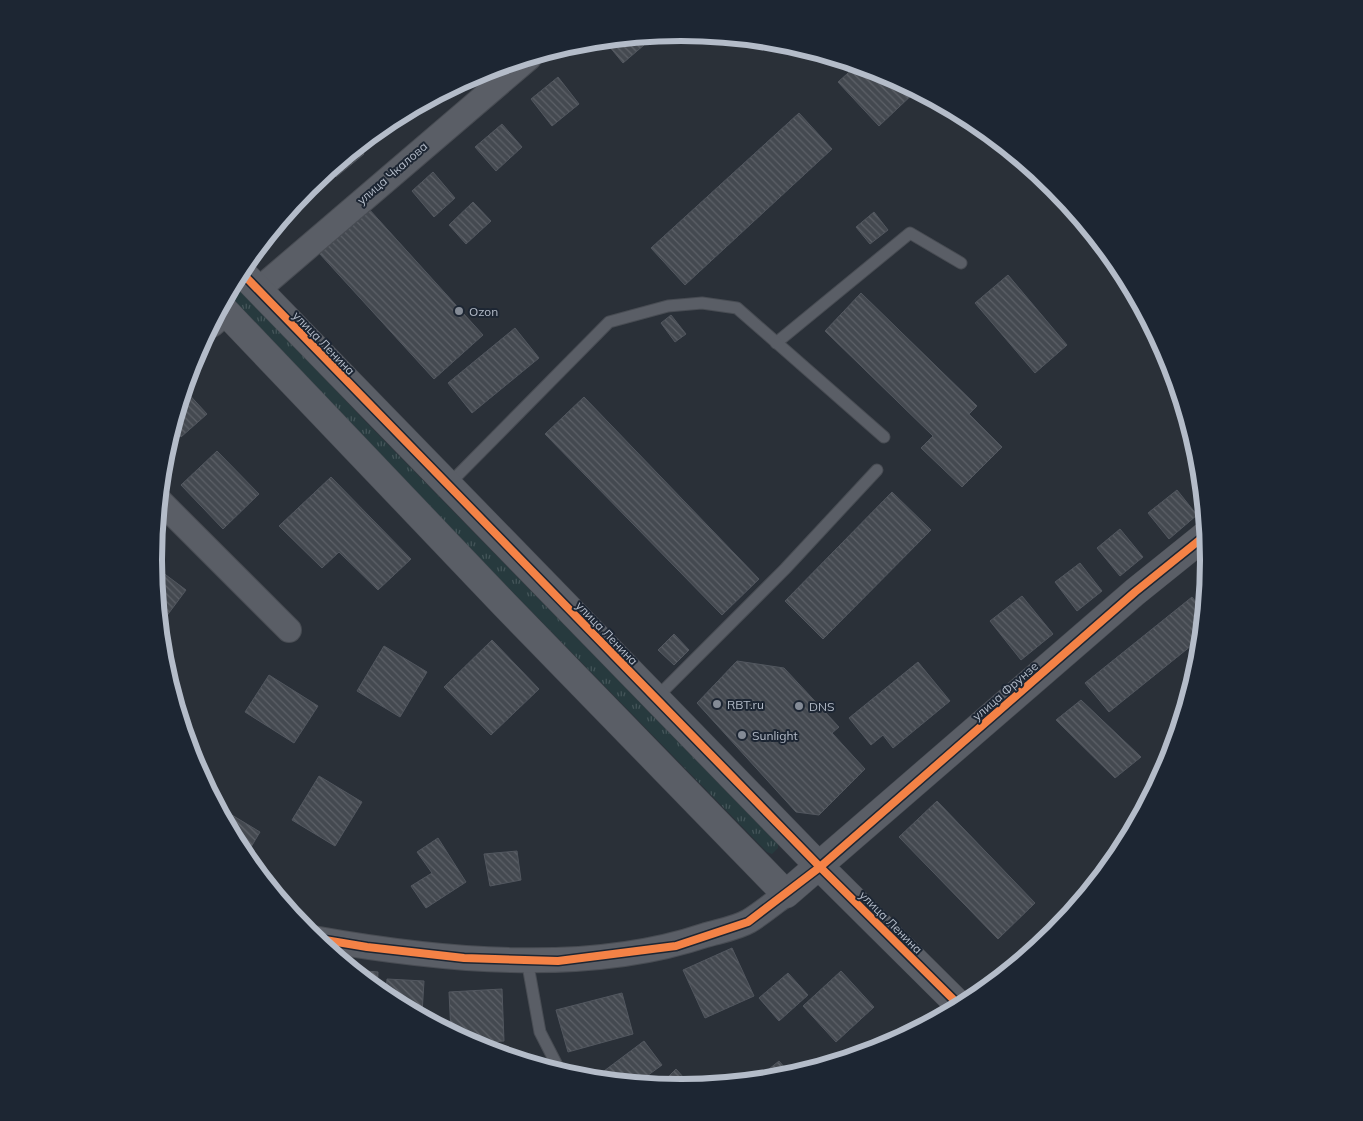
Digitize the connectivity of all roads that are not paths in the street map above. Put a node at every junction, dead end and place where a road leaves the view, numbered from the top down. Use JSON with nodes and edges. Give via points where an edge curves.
{"nodes":[{"id":1,"x":515,"y":69,"type":"edge"},
{"id":2,"x":961,"y":263,"type":"dead end"},
{"id":3,"x":249,"y":281,"type":"edge"},
{"id":4,"x":223,"y":318,"type":"edge"},
{"id":5,"x":776,"y":343,"type":"junction"},
{"id":6,"x":884,"y":437,"type":"dead end"},
{"id":7,"x":877,"y":470,"type":"dead end"},
{"id":8,"x":448,"y":485,"type":"junction"},
{"id":9,"x":166,"y":506,"type":"edge"},
{"id":10,"x":1200,"y":539,"type":"edge"},
{"id":11,"x":289,"y":630,"type":"dead end"},
{"id":12,"x":656,"y":699,"type":"junction"},
{"id":13,"x":820,"y":867,"type":"junction"},
{"id":14,"x":786,"y":894,"type":"junction"},
{"id":15,"x":328,"y":941,"type":"edge"},
{"id":16,"x":527,"y":960,"type":"junction"},
{"id":17,"x":955,"y":1001,"type":"edge"},
{"id":18,"x":557,"y":1064,"type":"edge"}],
"edges":[{"from":1,"to":3,"type":"street","name":"улица Чкалова"},
{"from":2,"to":5,"type":"lane","via":[[910,233]]},
{"from":3,"to":8,"type":"street","name":"улица Ленина"},
{"from":4,"to":14,"type":"street"},
{"from":5,"to":6,"type":"lane"},
{"from":5,"to":8,"type":"lane","via":[[737,308],[702,303],[668,306],[609,322]]},
{"from":7,"to":12,"type":"lane"},
{"from":8,"to":12,"type":"street","name":"улица Ленина"},
{"from":9,"to":11,"type":"street"},
{"from":10,"to":13,"type":"street","name":"улица Фрунзе","via":[[1135,592]]},
{"from":12,"to":13,"type":"street","name":"улица Ленина"},
{"from":13,"to":14,"type":"street","name":"улица Фрунзе"},
{"from":13,"to":17,"type":"street","name":"улица Ленина"},
{"from":14,"to":16,"type":"street","via":[[748,922],[676,946],[558,962]]},
{"from":15,"to":16,"type":"street","via":[[464,958]]},
{"from":16,"to":18,"type":"lane","via":[[540,1032]]}]}
